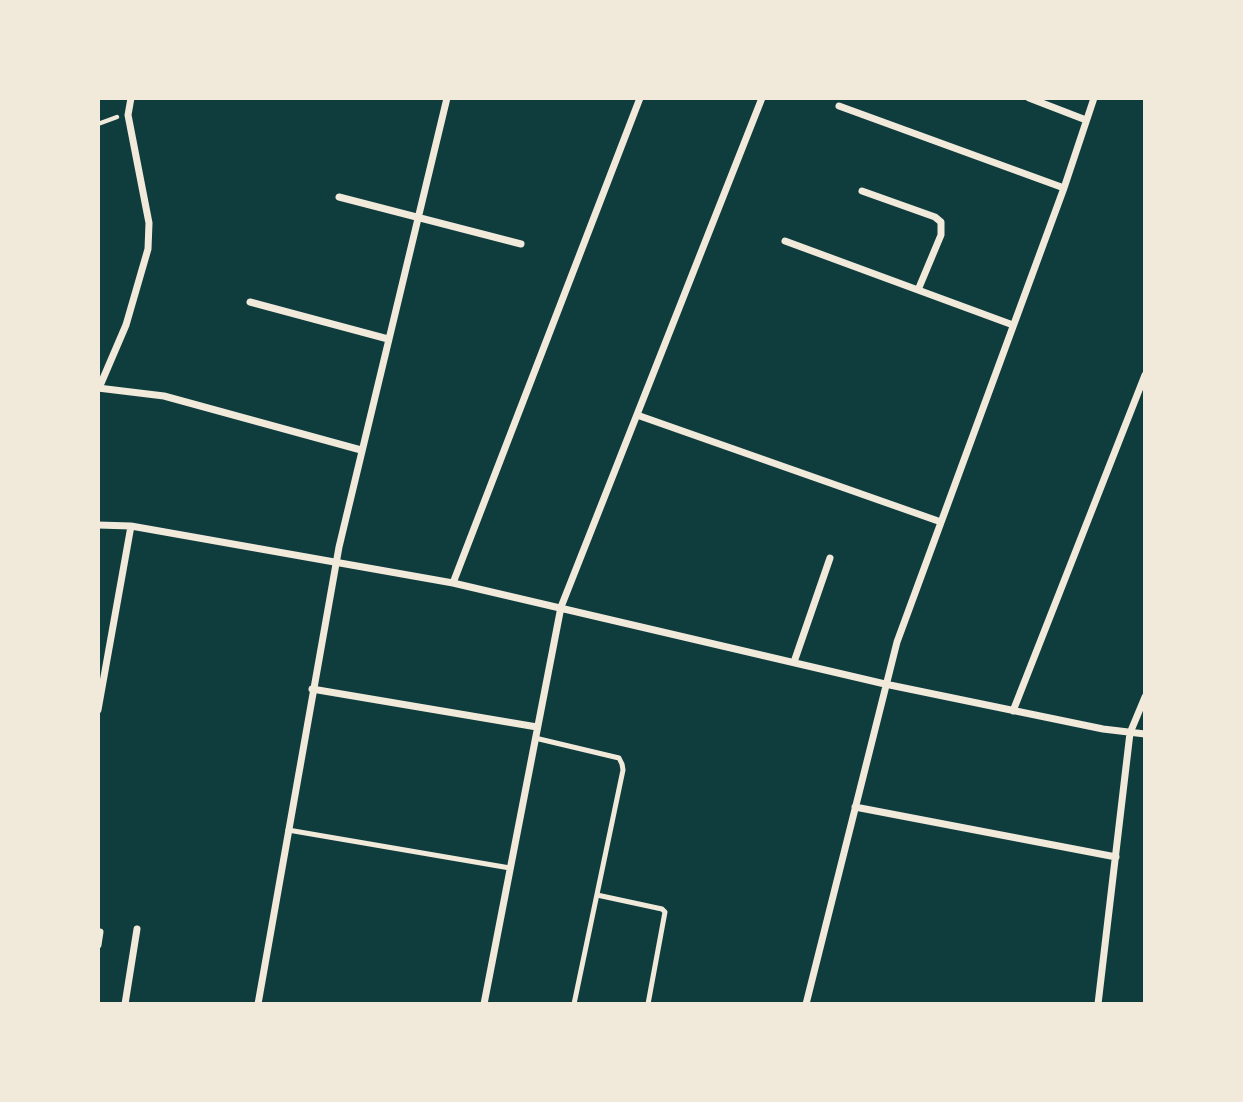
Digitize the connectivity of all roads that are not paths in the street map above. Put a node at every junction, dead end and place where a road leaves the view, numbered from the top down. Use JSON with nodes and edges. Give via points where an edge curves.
{"nodes":[{"id":1,"x":131,"y":98,"type":"edge"},
{"id":2,"x":447,"y":98,"type":"edge"},
{"id":3,"x":640,"y":98,"type":"edge"},
{"id":4,"x":762,"y":98,"type":"edge"},
{"id":5,"x":1029,"y":98,"type":"edge"},
{"id":6,"x":1094,"y":98,"type":"edge"},
{"id":7,"x":839,"y":106,"type":"dead end"},
{"id":8,"x":1086,"y":120,"type":"junction"},
{"id":9,"x":1063,"y":188,"type":"junction"},
{"id":10,"x":862,"y":191,"type":"dead end"},
{"id":11,"x":339,"y":197,"type":"dead end"},
{"id":12,"x":418,"y":219,"type":"junction"},
{"id":13,"x":785,"y":241,"type":"dead end"},
{"id":14,"x":521,"y":244,"type":"dead end"},
{"id":15,"x":918,"y":290,"type":"junction"},
{"id":16,"x":250,"y":302,"type":"dead end"},
{"id":17,"x":1013,"y":326,"type":"junction"},
{"id":18,"x":388,"y":339,"type":"junction"},
{"id":19,"x":1145,"y":375,"type":"edge"},
{"id":20,"x":98,"y":388,"type":"edge"},
{"id":21,"x":636,"y":415,"type":"junction"},
{"id":22,"x":361,"y":450,"type":"junction"},
{"id":23,"x":941,"y":522,"type":"junction"},
{"id":24,"x":98,"y":525,"type":"edge"},
{"id":25,"x":131,"y":526,"type":"junction"},
{"id":26,"x":830,"y":558,"type":"dead end"},
{"id":27,"x":336,"y":562,"type":"junction"},
{"id":28,"x":453,"y":583,"type":"junction"},
{"id":29,"x":561,"y":607,"type":"junction"},
{"id":30,"x":794,"y":662,"type":"junction"},
{"id":31,"x":885,"y":684,"type":"junction"},
{"id":32,"x":312,"y":690,"type":"junction"},
{"id":33,"x":1145,"y":697,"type":"edge"},
{"id":34,"x":98,"y":710,"type":"edge"},
{"id":35,"x":1013,"y":710,"type":"junction"},
{"id":36,"x":537,"y":727,"type":"junction"},
{"id":37,"x":1130,"y":733,"type":"junction"},
{"id":38,"x":1145,"y":734,"type":"edge"},
{"id":39,"x":535,"y":738,"type":"junction"},
{"id":40,"x":855,"y":807,"type":"junction"},
{"id":41,"x":288,"y":830,"type":"junction"},
{"id":42,"x":1116,"y":857,"type":"junction"},
{"id":43,"x":510,"y":868,"type":"junction"},
{"id":44,"x":597,"y":895,"type":"junction"},
{"id":45,"x":137,"y":929,"type":"dead end"},
{"id":46,"x":100,"y":932,"type":"dead end"},
{"id":47,"x":98,"y":945,"type":"edge"},
{"id":48,"x":125,"y":1004,"type":"edge"},
{"id":49,"x":258,"y":1004,"type":"edge"},
{"id":50,"x":484,"y":1004,"type":"edge"},
{"id":51,"x":574,"y":1004,"type":"edge"},
{"id":52,"x":648,"y":1004,"type":"edge"},
{"id":53,"x":806,"y":1004,"type":"edge"},
{"id":54,"x":1098,"y":1004,"type":"edge"}],
"edges":[{"from":1,"to":20,"type":"street","via":[[128,115],[149,223],[148,248],[126,325]]},
{"from":2,"to":12,"type":"street"},
{"from":3,"to":28,"type":"street"},
{"from":4,"to":21,"type":"street"},
{"from":5,"to":8,"type":"street"},
{"from":6,"to":8,"type":"street"},
{"from":7,"to":9,"type":"street"},
{"from":8,"to":9,"type":"street"},
{"from":9,"to":17,"type":"street"},
{"from":10,"to":15,"type":"street","via":[[941,222],[941,235]]},
{"from":11,"to":12,"type":"street"},
{"from":12,"to":14,"type":"street"},
{"from":12,"to":18,"type":"street"},
{"from":13,"to":15,"type":"street"},
{"from":15,"to":17,"type":"street"},
{"from":16,"to":18,"type":"street"},
{"from":17,"to":23,"type":"street"},
{"from":18,"to":22,"type":"street"},
{"from":19,"to":35,"type":"street"},
{"from":20,"to":22,"type":"street","via":[[164,396]]},
{"from":21,"to":23,"type":"street"},
{"from":21,"to":29,"type":"street"},
{"from":22,"to":27,"type":"street"},
{"from":23,"to":31,"type":"street"},
{"from":24,"to":25,"type":"street"},
{"from":25,"to":27,"type":"street"},
{"from":25,"to":34,"type":"street"},
{"from":26,"to":30,"type":"street"},
{"from":27,"to":28,"type":"street"},
{"from":27,"to":32,"type":"street"},
{"from":28,"to":29,"type":"street"},
{"from":29,"to":30,"type":"street"},
{"from":29,"to":36,"type":"street"},
{"from":30,"to":31,"type":"street"},
{"from":31,"to":35,"type":"street"},
{"from":31,"to":40,"type":"street"},
{"from":32,"to":36,"type":"street"},
{"from":32,"to":41,"type":"street"},
{"from":33,"to":37,"type":"street"},
{"from":35,"to":37,"type":"street"},
{"from":36,"to":39,"type":"street"},
{"from":37,"to":38,"type":"street"},
{"from":37,"to":42,"type":"street"},
{"from":39,"to":43,"type":"street"},
{"from":39,"to":44,"type":"lane","via":[[619,758],[622,764]]},
{"from":40,"to":42,"type":"street"},
{"from":40,"to":53,"type":"street"},
{"from":41,"to":43,"type":"lane"},
{"from":41,"to":49,"type":"street"},
{"from":42,"to":54,"type":"street"},
{"from":43,"to":50,"type":"street"},
{"from":44,"to":51,"type":"lane"},
{"from":44,"to":52,"type":"lane","via":[[665,912]]},
{"from":45,"to":48,"type":"street"},
{"from":46,"to":47,"type":"street"}]}
